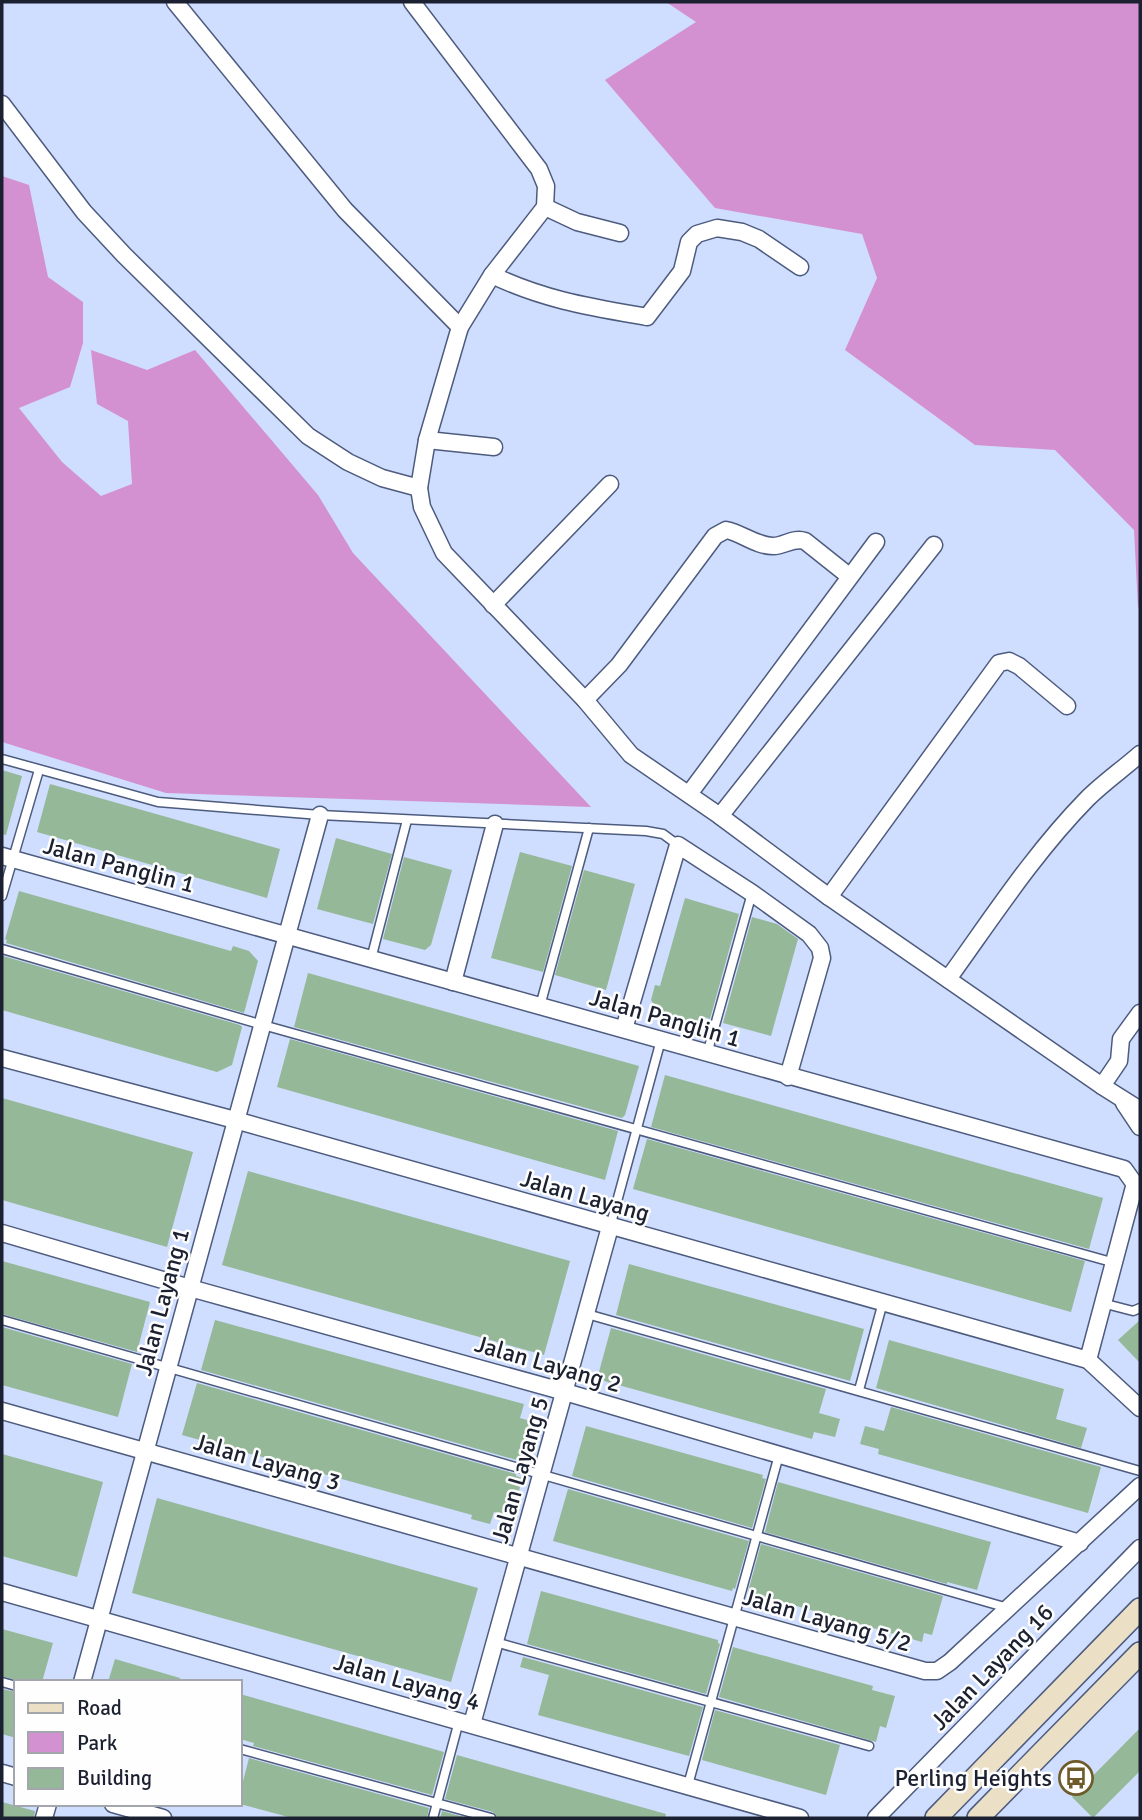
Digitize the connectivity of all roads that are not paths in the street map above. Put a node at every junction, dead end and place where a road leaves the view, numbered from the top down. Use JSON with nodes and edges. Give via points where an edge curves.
{"nodes":[{"id":1,"x":175,"y":2,"type":"edge"},
{"id":2,"x":412,"y":2,"type":"edge"},
{"id":3,"x":2,"y":104,"type":"edge"},
{"id":4,"x":545,"y":207,"type":"junction"},
{"id":5,"x":620,"y":233,"type":"dead end"},
{"id":6,"x":800,"y":267,"type":"dead end"},
{"id":7,"x":492,"y":275,"type":"junction"},
{"id":8,"x":460,"y":327,"type":"junction"},
{"id":9,"x":427,"y":440,"type":"junction"},
{"id":10,"x":494,"y":447,"type":"dead end"},
{"id":11,"x":610,"y":484,"type":"dead end"},
{"id":12,"x":419,"y":488,"type":"junction"},
{"id":13,"x":876,"y":542,"type":"dead end"},
{"id":14,"x":934,"y":545,"type":"dead end"},
{"id":15,"x":849,"y":576,"type":"junction"},
{"id":16,"x":493,"y":605,"type":"junction"},
{"id":17,"x":585,"y":700,"type":"junction"},
{"id":18,"x":1067,"y":706,"type":"dead end"},
{"id":19,"x":1140,"y":754,"type":"edge"},
{"id":20,"x":2,"y":759,"type":"edge"},
{"id":21,"x":39,"y":770,"type":"junction"},
{"id":22,"x":689,"y":794,"type":"junction"},
{"id":23,"x":320,"y":815,"type":"junction"},
{"id":24,"x":720,"y":816,"type":"junction"},
{"id":25,"x":407,"y":820,"type":"junction"},
{"id":26,"x":495,"y":824,"type":"junction"},
{"id":27,"x":589,"y":828,"type":"junction"},
{"id":28,"x":678,"y":845,"type":"junction"},
{"id":29,"x":7,"y":857,"type":"edge"},
{"id":30,"x":752,"y":893,"type":"junction"},
{"id":31,"x":2,"y":896,"type":"edge"},
{"id":32,"x":829,"y":897,"type":"junction"},
{"id":33,"x":286,"y":935,"type":"junction"},
{"id":34,"x":2,"y":949,"type":"edge"},
{"id":35,"x":371,"y":959,"type":"junction"},
{"id":36,"x":948,"y":979,"type":"junction"},
{"id":37,"x":453,"y":982,"type":"junction"},
{"id":38,"x":540,"y":1006,"type":"junction"},
{"id":39,"x":1140,"y":1013,"type":"edge"},
{"id":40,"x":263,"y":1025,"type":"junction"},
{"id":41,"x":624,"y":1029,"type":"junction"},
{"id":42,"x":661,"y":1041,"type":"junction"},
{"id":43,"x":707,"y":1054,"type":"junction"},
{"id":44,"x":2,"y":1058,"type":"edge"},
{"id":45,"x":789,"y":1077,"type":"junction"},
{"id":46,"x":1102,"y":1086,"type":"junction"},
{"id":47,"x":1119,"y":1097,"type":"junction"},
{"id":48,"x":1140,"y":1110,"type":"edge"},
{"id":49,"x":235,"y":1120,"type":"junction"},
{"id":50,"x":1140,"y":1127,"type":"edge"},
{"id":51,"x":637,"y":1129,"type":"junction"},
{"id":52,"x":1137,"y":1181,"type":"edge"},
{"id":53,"x":1134,"y":1212,"type":"edge"},
{"id":54,"x":610,"y":1227,"type":"junction"},
{"id":55,"x":2,"y":1233,"type":"edge"},
{"id":56,"x":1115,"y":1263,"type":"junction"},
{"id":57,"x":190,"y":1288,"type":"junction"},
{"id":58,"x":883,"y":1302,"type":"junction"},
{"id":59,"x":1102,"y":1303,"type":"junction"},
{"id":60,"x":1140,"y":1307,"type":"edge"},
{"id":61,"x":587,"y":1314,"type":"junction"},
{"id":62,"x":2,"y":1320,"type":"edge"},
{"id":63,"x":1088,"y":1360,"type":"junction"},
{"id":64,"x":167,"y":1368,"type":"junction"},
{"id":65,"x":859,"y":1390,"type":"junction"},
{"id":66,"x":565,"y":1392,"type":"junction"},
{"id":67,"x":1138,"y":1401,"type":"edge"},
{"id":68,"x":2,"y":1411,"type":"edge"},
{"id":69,"x":145,"y":1451,"type":"junction"},
{"id":70,"x":779,"y":1455,"type":"junction"},
{"id":71,"x":1140,"y":1471,"type":"edge"},
{"id":72,"x":542,"y":1476,"type":"junction"},
{"id":73,"x":1140,"y":1486,"type":"edge"},
{"id":74,"x":757,"y":1536,"type":"junction"},
{"id":75,"x":1080,"y":1543,"type":"junction"},
{"id":76,"x":1140,"y":1548,"type":"edge"},
{"id":77,"x":519,"y":1557,"type":"junction"},
{"id":78,"x":2,"y":1592,"type":"edge"},
{"id":79,"x":1009,"y":1608,"type":"junction"},
{"id":80,"x":1140,"y":1609,"type":"edge"},
{"id":81,"x":733,"y":1617,"type":"junction"},
{"id":82,"x":99,"y":1619,"type":"junction"},
{"id":83,"x":495,"y":1642,"type":"junction"},
{"id":84,"x":1140,"y":1653,"type":"edge"},
{"id":85,"x":83,"y":1680,"type":"edge"},
{"id":86,"x":710,"y":1702,"type":"junction"},
{"id":87,"x":465,"y":1722,"type":"junction"},
{"id":88,"x":869,"y":1746,"type":"dead end"},
{"id":89,"x":242,"y":1749,"type":"edge"},
{"id":90,"x":688,"y":1785,"type":"junction"},
{"id":91,"x":437,"y":1803,"type":"junction"},
{"id":92,"x":120,"y":1806,"type":"edge"},
{"id":93,"x":163,"y":1818,"type":"edge"},
{"id":94,"x":433,"y":1818,"type":"edge"},
{"id":95,"x":491,"y":1818,"type":"edge"},
{"id":96,"x":800,"y":1818,"type":"edge"},
{"id":97,"x":876,"y":1818,"type":"edge"},
{"id":98,"x":936,"y":1818,"type":"edge"},
{"id":99,"x":978,"y":1818,"type":"edge"}],
"edges":[{"from":1,"to":8,"type":"street","via":[[345,210]]},
{"from":2,"to":4,"type":"street","via":[[539,169],[546,186]]},
{"from":3,"to":12,"type":"street","via":[[100,229],[308,436],[382,478]]},
{"from":4,"to":5,"type":"street","via":[[577,222]]},
{"from":4,"to":7,"type":"street"},
{"from":6,"to":7,"type":"street","via":[[742,232],[717,228],[697,234],[689,242],[682,271],[647,317],[570,304]]},
{"from":7,"to":8,"type":"street"},
{"from":8,"to":9,"type":"street"},
{"from":9,"to":10,"type":"street"},
{"from":9,"to":12,"type":"street"},
{"from":11,"to":16,"type":"street"},
{"from":12,"to":16,"type":"street","via":[[422,507],[444,553]]},
{"from":13,"to":15,"type":"street"},
{"from":14,"to":24,"type":"street"},
{"from":15,"to":17,"type":"street","via":[[798,538],[775,546],[726,530],[715,536],[619,665]]},
{"from":15,"to":22,"type":"street"},
{"from":16,"to":17,"type":"street"},
{"from":17,"to":22,"type":"street","via":[[631,755]]},
{"from":18,"to":32,"type":"street","via":[[1019,666],[999,663]]},
{"from":19,"to":36,"type":"street","via":[[1070,817]]},
{"from":20,"to":21,"type":"lane"},
{"from":21,"to":23,"type":"lane","via":[[158,802]]},
{"from":21,"to":29,"type":"lane"},
{"from":22,"to":24,"type":"street"},
{"from":23,"to":25,"type":"lane"},
{"from":23,"to":33,"type":"street","name":"Jalan Layang 1"},
{"from":24,"to":32,"type":"street"},
{"from":25,"to":26,"type":"lane"},
{"from":25,"to":35,"type":"lane"},
{"from":26,"to":27,"type":"lane"},
{"from":26,"to":37,"type":"street"},
{"from":27,"to":28,"type":"lane","via":[[663,834]]},
{"from":27,"to":38,"type":"lane"},
{"from":28,"to":30,"type":"street"},
{"from":28,"to":41,"type":"street"},
{"from":29,"to":31,"type":"lane"},
{"from":29,"to":33,"type":"street","name":"Jalan Panglin 1"},
{"from":30,"to":43,"type":"lane"},
{"from":30,"to":45,"type":"street","via":[[809,934],[820,948],[822,958]]},
{"from":32,"to":36,"type":"street"},
{"from":33,"to":35,"type":"street","name":"Jalan Panglin 1"},
{"from":33,"to":40,"type":"street","name":"Jalan Layang 1"},
{"from":34,"to":40,"type":"lane"},
{"from":35,"to":37,"type":"street","name":"Jalan Panglin 1"},
{"from":36,"to":46,"type":"street"},
{"from":37,"to":38,"type":"street","name":"Jalan Panglin 1"},
{"from":38,"to":41,"type":"street","name":"Jalan Panglin 1"},
{"from":39,"to":46,"type":"street","via":[[1121,1039],[1119,1061]]},
{"from":40,"to":49,"type":"street","name":"Jalan Layang 1"},
{"from":40,"to":51,"type":"lane"},
{"from":41,"to":42,"type":"street","name":"Jalan Panglin 1"},
{"from":42,"to":43,"type":"street","name":"Jalan Panglin 1"},
{"from":42,"to":51,"type":"lane"},
{"from":43,"to":45,"type":"street","name":"Jalan Panglin 1"},
{"from":44,"to":49,"type":"street","name":"Jalan Layang"},
{"from":45,"to":52,"type":"street","name":"Jalan Panglin 1","via":[[1124,1170]]},
{"from":46,"to":47,"type":"street"},
{"from":47,"to":48,"type":"street"},
{"from":47,"to":50,"type":"street"},
{"from":49,"to":54,"type":"street","name":"Jalan Layang"},
{"from":49,"to":57,"type":"street","name":"Jalan Layang 1"},
{"from":51,"to":54,"type":"lane"},
{"from":51,"to":56,"type":"lane"},
{"from":52,"to":53,"type":"street","name":"Jalan Panglin 1"},
{"from":53,"to":56,"type":"street","name":"Jalan Panglin 1"},
{"from":54,"to":58,"type":"street","name":"Jalan Layang"},
{"from":54,"to":61,"type":"street","name":"Jalan Layang 5"},
{"from":55,"to":57,"type":"street","name":"Jalan Layang 2"},
{"from":56,"to":59,"type":"street","name":"Jalan Panglin 1"},
{"from":57,"to":64,"type":"street","name":"Jalan Layang 1"},
{"from":57,"to":66,"type":"street","name":"Jalan Layang 2"},
{"from":58,"to":63,"type":"street","name":"Jalan Layang"},
{"from":58,"to":65,"type":"lane"},
{"from":59,"to":60,"type":"lane","via":[[1133,1311]]},
{"from":59,"to":63,"type":"street","name":"Jalan Panglin 1"},
{"from":61,"to":65,"type":"lane"},
{"from":61,"to":66,"type":"street","name":"Jalan Layang 5"},
{"from":62,"to":64,"type":"lane"},
{"from":63,"to":67,"type":"street","name":"Jalan Layang"},
{"from":64,"to":69,"type":"street","name":"Jalan Layang 1"},
{"from":64,"to":72,"type":"lane"},
{"from":65,"to":71,"type":"lane"},
{"from":66,"to":70,"type":"street","name":"Jalan Layang 2"},
{"from":66,"to":72,"type":"street","name":"Jalan Layang 5"},
{"from":68,"to":69,"type":"street","name":"Jalan Layang 3"},
{"from":69,"to":77,"type":"street","name":"Jalan Layang 3"},
{"from":69,"to":82,"type":"street","name":"Jalan Layang 1"},
{"from":70,"to":74,"type":"lane"},
{"from":70,"to":75,"type":"street","name":"Jalan Layang 2"},
{"from":72,"to":74,"type":"lane"},
{"from":72,"to":77,"type":"street","name":"Jalan Layang 5"},
{"from":73,"to":75,"type":"street","name":"Jalan Layang 5/2"},
{"from":74,"to":79,"type":"lane"},
{"from":74,"to":81,"type":"lane"},
{"from":75,"to":79,"type":"street","name":"Jalan Layang 5/2"},
{"from":76,"to":97,"type":"street","name":"Jalan Layang 16"},
{"from":77,"to":81,"type":"street","name":"Jalan Layang 5/2"},
{"from":77,"to":83,"type":"street","name":"Jalan Layang 5"},
{"from":78,"to":82,"type":"street","name":"Jalan Layang 4"},
{"from":79,"to":81,"type":"street","name":"Jalan Layang 5/2","via":[[937,1671]]},
{"from":80,"to":98,"type":"main road"},
{"from":81,"to":86,"type":"lane"},
{"from":82,"to":85,"type":"street","name":"Jalan Layang 1"},
{"from":82,"to":87,"type":"street","name":"Jalan Layang 4"},
{"from":83,"to":86,"type":"lane"},
{"from":83,"to":87,"type":"street","name":"Jalan Layang 5"},
{"from":84,"to":99,"type":"main road"},
{"from":86,"to":88,"type":"lane"},
{"from":86,"to":90,"type":"lane"},
{"from":87,"to":90,"type":"street","name":"Jalan Layang 4"},
{"from":87,"to":91,"type":"lane"},
{"from":89,"to":91,"type":"lane"},
{"from":90,"to":96,"type":"street","name":"Jalan Layang 4"},
{"from":91,"to":94,"type":"lane"},
{"from":91,"to":95,"type":"lane"},
{"from":92,"to":93,"type":"street"}]}
